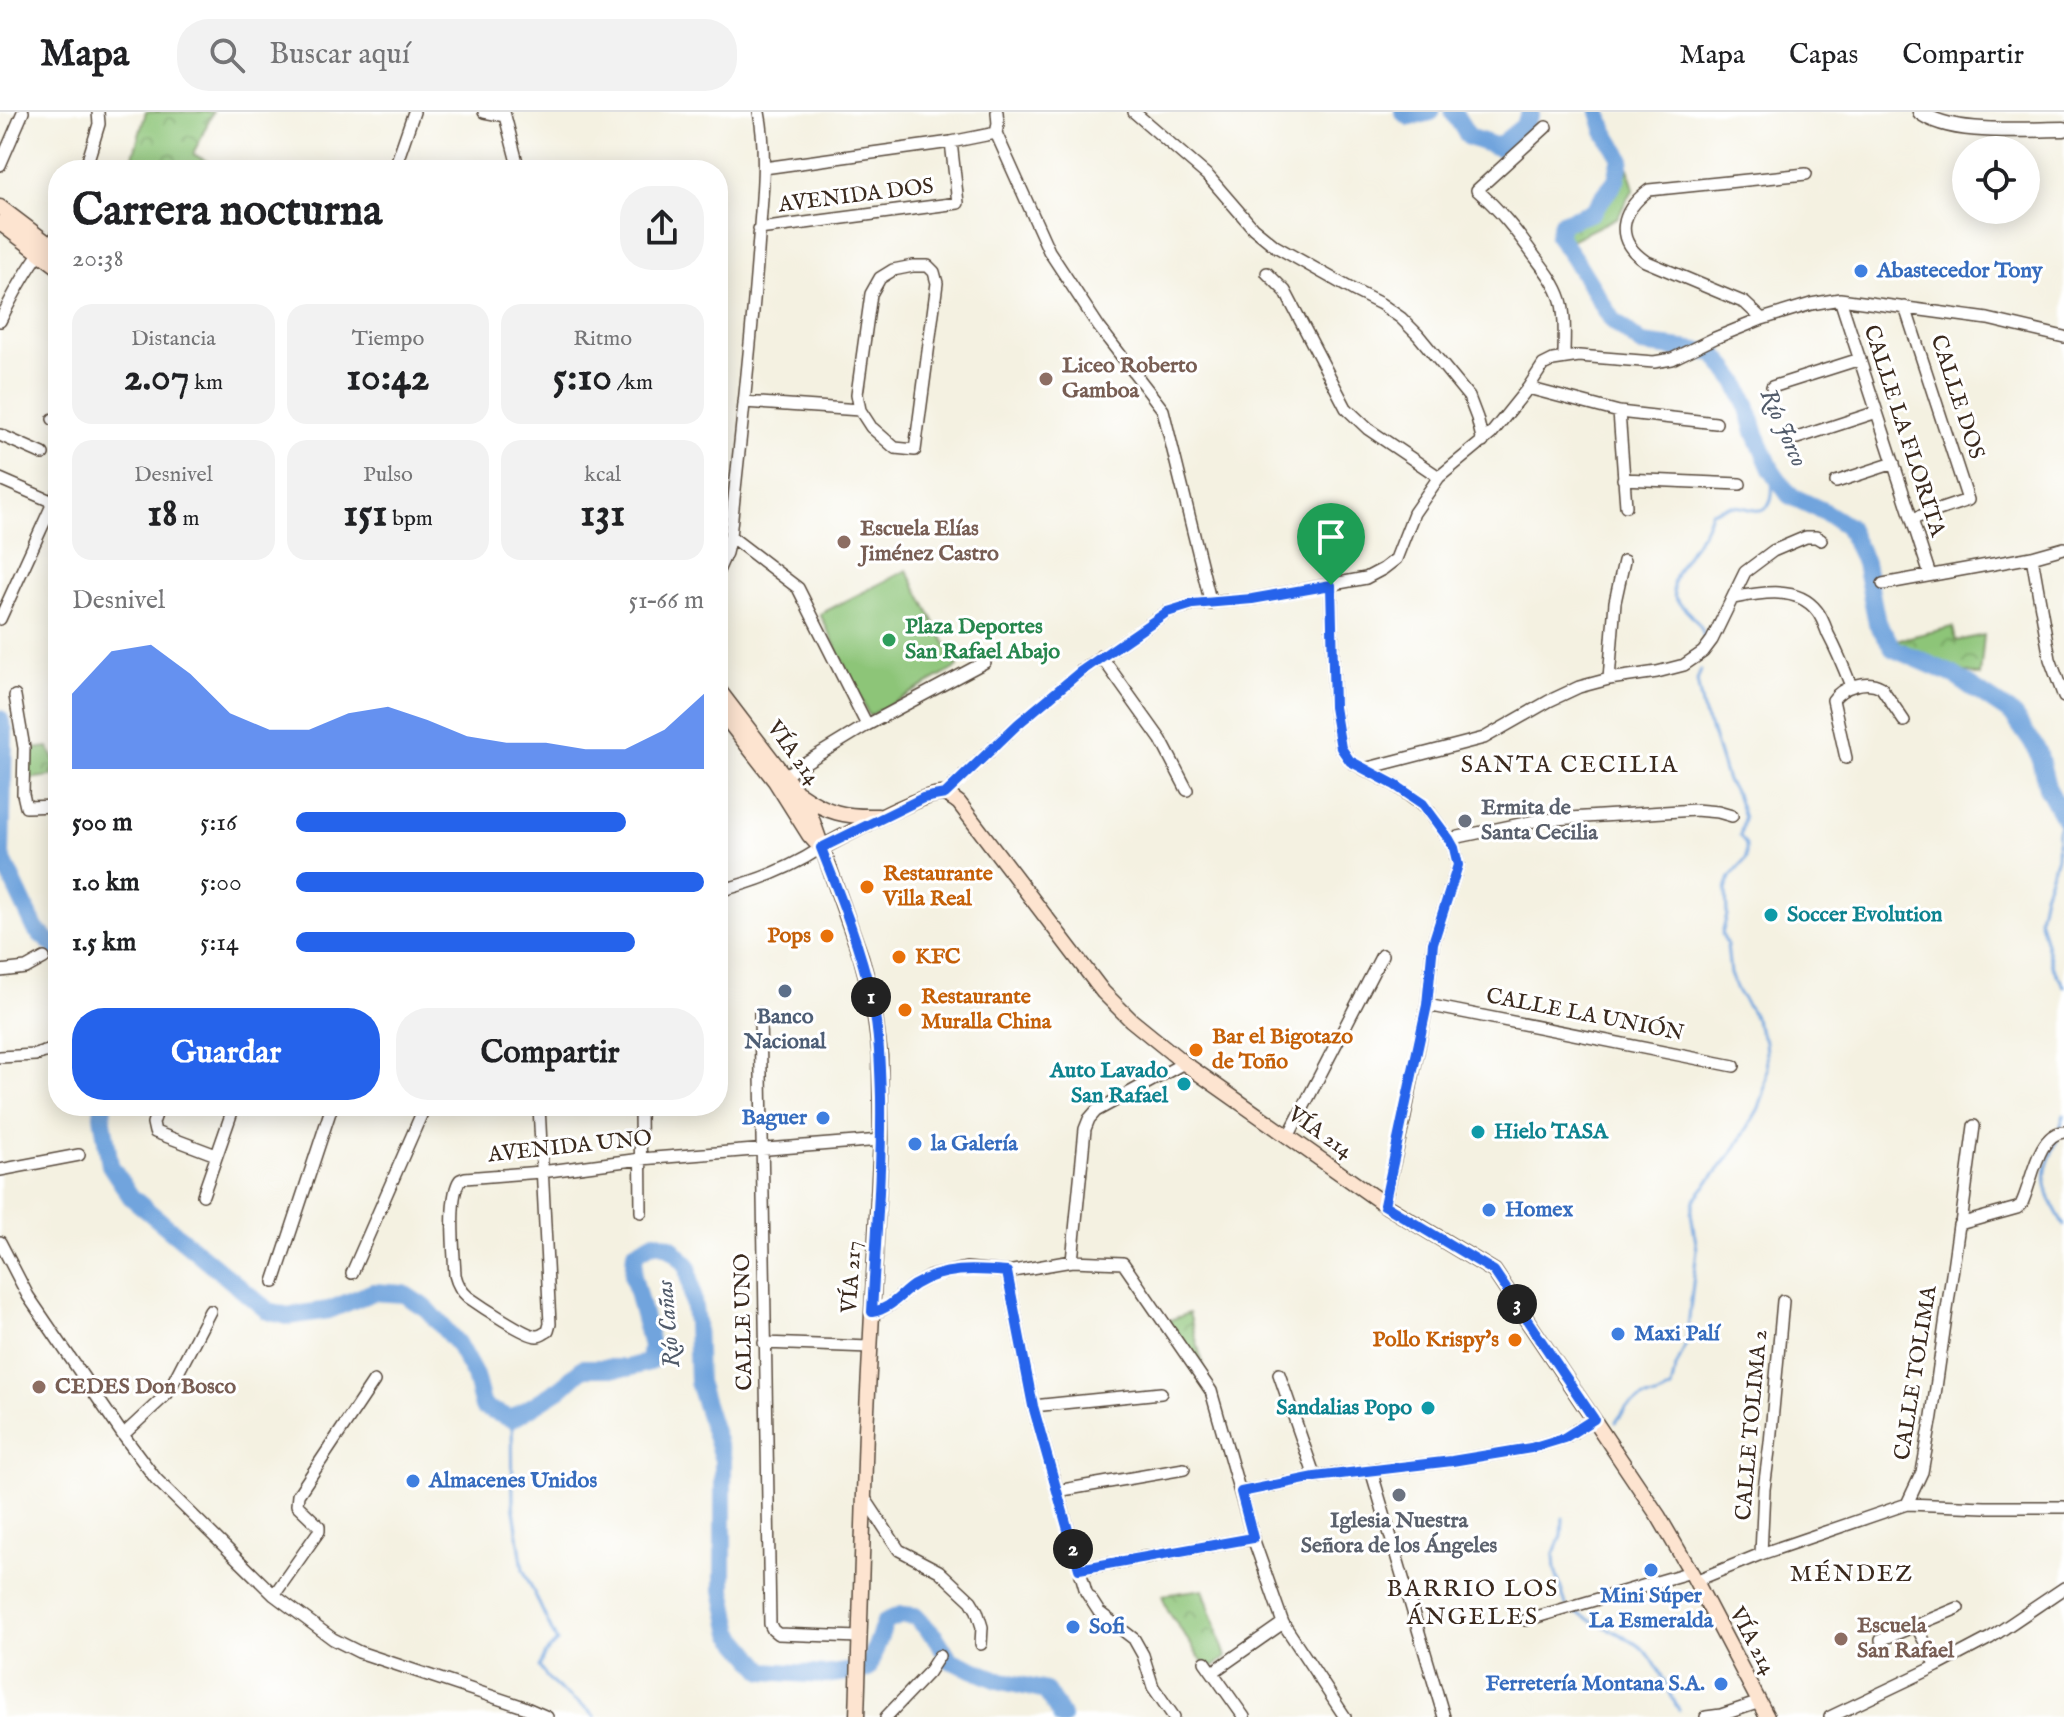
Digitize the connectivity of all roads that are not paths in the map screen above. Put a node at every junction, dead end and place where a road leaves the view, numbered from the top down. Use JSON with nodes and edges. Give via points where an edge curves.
{"nodes":[{"id":1,"x":23,"y":112,"type":"edge"},
{"id":2,"x":98,"y":112,"type":"edge"},
{"id":3,"x":414,"y":112,"type":"edge"},
{"id":4,"x":484,"y":112,"type":"edge"},
{"id":5,"x":759,"y":112,"type":"edge"},
{"id":6,"x":997,"y":112,"type":"edge"},
{"id":7,"x":1134,"y":112,"type":"edge"},
{"id":8,"x":1920,"y":112,"type":"edge"},
{"id":9,"x":504,"y":114,"type":"edge"},
{"id":10,"x":1546,"y":127,"type":"dead end"},
{"id":11,"x":2064,"y":129,"type":"edge"},
{"id":12,"x":996,"y":133,"type":"junction"},
{"id":13,"x":951,"y":142,"type":"junction"},
{"id":14,"x":88,"y":160,"type":"edge"},
{"id":15,"x":397,"y":160,"type":"edge"},
{"id":16,"x":516,"y":160,"type":"edge"},
{"id":17,"x":0,"y":165,"type":"edge"},
{"id":18,"x":764,"y":168,"type":"junction"},
{"id":19,"x":1806,"y":174,"type":"dead end"},
{"id":20,"x":0,"y":207,"type":"edge"},
{"id":21,"x":0,"y":223,"type":"edge"},
{"id":22,"x":759,"y":229,"type":"junction"},
{"id":23,"x":48,"y":244,"type":"edge"},
{"id":24,"x":48,"y":245,"type":"edge"},
{"id":25,"x":48,"y":250,"type":"edge"},
{"id":26,"x":1267,"y":273,"type":"dead end"},
{"id":27,"x":1840,"y":299,"type":"junction"},
{"id":28,"x":1905,"y":307,"type":"junction"},
{"id":29,"x":1762,"y":319,"type":"junction"},
{"id":30,"x":0,"y":321,"type":"edge"},
{"id":31,"x":2064,"y":337,"type":"edge"},
{"id":32,"x":1564,"y":357,"type":"junction"},
{"id":33,"x":1860,"y":359,"type":"junction"},
{"id":34,"x":1772,"y":387,"type":"dead end"},
{"id":35,"x":1528,"y":388,"type":"junction"},
{"id":36,"x":744,"y":402,"type":"junction"},
{"id":37,"x":860,"y":410,"type":"junction"},
{"id":38,"x":1619,"y":412,"type":"junction"},
{"id":39,"x":1877,"y":412,"type":"junction"},
{"id":40,"x":1716,"y":423,"type":"dead end"},
{"id":41,"x":0,"y":435,"type":"edge"},
{"id":42,"x":1797,"y":438,"type":"dead end"},
{"id":43,"x":1483,"y":442,"type":"junction"},
{"id":44,"x":43,"y":454,"type":"dead end"},
{"id":45,"x":1894,"y":463,"type":"junction"},
{"id":46,"x":1439,"y":477,"type":"junction"},
{"id":47,"x":0,"y":479,"type":"edge"},
{"id":48,"x":1623,"y":479,"type":"junction"},
{"id":49,"x":1836,"y":482,"type":"dead end"},
{"id":50,"x":1740,"y":484,"type":"dead end"},
{"id":51,"x":48,"y":494,"type":"edge"},
{"id":52,"x":1626,"y":506,"type":"dead end"},
{"id":53,"x":48,"y":514,"type":"edge"},
{"id":54,"x":1912,"y":519,"type":"junction"},
{"id":55,"x":730,"y":536,"type":"junction"},
{"id":56,"x":1821,"y":540,"type":"dead end"},
{"id":57,"x":728,"y":544,"type":"edge"},
{"id":58,"x":2064,"y":548,"type":"edge"},
{"id":59,"x":2032,"y":557,"type":"junction"},
{"id":60,"x":1624,"y":561,"type":"dead end"},
{"id":61,"x":1930,"y":575,"type":"junction"},
{"id":62,"x":1883,"y":584,"type":"dead end"},
{"id":63,"x":1331,"y":585,"type":"junction"},
{"id":64,"x":1733,"y":598,"type":"junction"},
{"id":65,"x":1211,"y":604,"type":"junction"},
{"id":66,"x":0,"y":619,"type":"edge"},
{"id":67,"x":1101,"y":656,"type":"junction"},
{"id":68,"x":985,"y":662,"type":"dead end"},
{"id":69,"x":1609,"y":679,"type":"junction"},
{"id":70,"x":1851,"y":686,"type":"junction"},
{"id":71,"x":15,"y":696,"type":"dead end"},
{"id":72,"x":2064,"y":697,"type":"edge"},
{"id":73,"x":728,"y":703,"type":"edge"},
{"id":74,"x":728,"y":719,"type":"edge"},
{"id":75,"x":1904,"y":721,"type":"dead end"},
{"id":76,"x":867,"y":725,"type":"junction"},
{"id":77,"x":1846,"y":758,"type":"dead end"},
{"id":78,"x":1364,"y":769,"type":"junction"},
{"id":79,"x":780,"y":778,"type":"junction"},
{"id":80,"x":1187,"y":790,"type":"dead end"},
{"id":81,"x":796,"y":791,"type":"junction"},
{"id":82,"x":945,"y":794,"type":"junction"},
{"id":83,"x":48,"y":806,"type":"edge"},
{"id":84,"x":885,"y":815,"type":"junction"},
{"id":85,"x":1732,"y":816,"type":"dead end"},
{"id":86,"x":1449,"y":839,"type":"junction"},
{"id":87,"x":821,"y":848,"type":"junction"},
{"id":88,"x":728,"y":889,"type":"edge"},
{"id":89,"x":1382,"y":955,"type":"dead end"},
{"id":90,"x":44,"y":958,"type":"dead end"},
{"id":91,"x":0,"y":971,"type":"edge"},
{"id":92,"x":1427,"y":1005,"type":"junction"},
{"id":93,"x":760,"y":1013,"type":"dead end"},
{"id":94,"x":48,"y":1051,"type":"edge"},
{"id":95,"x":0,"y":1057,"type":"edge"},
{"id":96,"x":1184,"y":1063,"type":"junction"},
{"id":97,"x":1734,"y":1066,"type":"dead end"},
{"id":98,"x":155,"y":1116,"type":"edge"},
{"id":99,"x":230,"y":1116,"type":"edge"},
{"id":100,"x":329,"y":1116,"type":"edge"},
{"id":101,"x":421,"y":1116,"type":"edge"},
{"id":102,"x":539,"y":1116,"type":"edge"},
{"id":103,"x":640,"y":1116,"type":"edge"},
{"id":104,"x":1974,"y":1126,"type":"dead end"},
{"id":105,"x":2064,"y":1132,"type":"edge"},
{"id":106,"x":1288,"y":1137,"type":"junction"},
{"id":107,"x":881,"y":1140,"type":"junction"},
{"id":108,"x":761,"y":1149,"type":"junction"},
{"id":109,"x":79,"y":1155,"type":"dead end"},
{"id":110,"x":216,"y":1155,"type":"junction"},
{"id":111,"x":641,"y":1159,"type":"junction"},
{"id":112,"x":0,"y":1170,"type":"edge"},
{"id":113,"x":541,"y":1172,"type":"junction"},
{"id":114,"x":203,"y":1195,"type":"dead end"},
{"id":115,"x":1384,"y":1205,"type":"junction"},
{"id":116,"x":641,"y":1212,"type":"dead end"},
{"id":117,"x":1961,"y":1224,"type":"junction"},
{"id":118,"x":0,"y":1242,"type":"edge"},
{"id":119,"x":1072,"y":1261,"type":"junction"},
{"id":120,"x":1007,"y":1272,"type":"junction"},
{"id":121,"x":352,"y":1273,"type":"dead end"},
{"id":122,"x":274,"y":1282,"type":"dead end"},
{"id":123,"x":1783,"y":1301,"type":"dead end"},
{"id":124,"x":210,"y":1311,"type":"dead end"},
{"id":125,"x":872,"y":1312,"type":"junction"},
{"id":126,"x":764,"y":1343,"type":"junction"},
{"id":127,"x":870,"y":1347,"type":"junction"},
{"id":128,"x":1279,"y":1374,"type":"dead end"},
{"id":129,"x":374,"y":1381,"type":"dead end"},
{"id":130,"x":1161,"y":1393,"type":"dead end"},
{"id":131,"x":1033,"y":1406,"type":"junction"},
{"id":132,"x":1594,"y":1419,"type":"junction"},
{"id":133,"x":123,"y":1435,"type":"junction"},
{"id":134,"x":1184,"y":1469,"type":"dead end"},
{"id":135,"x":1371,"y":1470,"type":"junction"},
{"id":136,"x":1315,"y":1477,"type":"junction"},
{"id":137,"x":1057,"y":1491,"type":"junction"},
{"id":138,"x":1241,"y":1492,"type":"junction"},
{"id":139,"x":864,"y":1497,"type":"junction"},
{"id":140,"x":1907,"y":1504,"type":"junction"},
{"id":141,"x":2064,"y":1507,"type":"edge"},
{"id":142,"x":1253,"y":1538,"type":"junction"},
{"id":143,"x":1761,"y":1554,"type":"junction"},
{"id":144,"x":1079,"y":1569,"type":"junction"},
{"id":145,"x":1693,"y":1576,"type":"junction"},
{"id":146,"x":2064,"y":1588,"type":"edge"},
{"id":147,"x":274,"y":1595,"type":"junction"},
{"id":148,"x":1958,"y":1608,"type":"dead end"},
{"id":149,"x":1526,"y":1620,"type":"dead end"},
{"id":150,"x":1283,"y":1623,"type":"junction"},
{"id":151,"x":1916,"y":1625,"type":"junction"},
{"id":152,"x":859,"y":1637,"type":"junction"},
{"id":153,"x":1881,"y":1640,"type":"dead end"},
{"id":154,"x":981,"y":1644,"type":"dead end"},
{"id":155,"x":939,"y":1656,"type":"dead end"},
{"id":156,"x":1937,"y":1666,"type":"junction"},
{"id":157,"x":1760,"y":1702,"type":"junction"},
{"id":158,"x":547,"y":1717,"type":"edge"},
{"id":159,"x":857,"y":1717,"type":"edge"},
{"id":160,"x":886,"y":1717,"type":"edge"},
{"id":161,"x":1174,"y":1717,"type":"edge"},
{"id":162,"x":1244,"y":1717,"type":"edge"},
{"id":163,"x":1345,"y":1717,"type":"edge"},
{"id":164,"x":1444,"y":1717,"type":"edge"},
{"id":165,"x":1706,"y":1717,"type":"edge"},
{"id":166,"x":1767,"y":1717,"type":"edge"},
{"id":167,"x":1830,"y":1717,"type":"edge"}],
"edges":[{"from":1,"to":17,"type":"street"},
{"from":2,"to":14,"type":"street"},
{"from":3,"to":15,"type":"street"},
{"from":4,"to":9,"type":"street"},
{"from":5,"to":18,"type":"street"},
{"from":6,"to":12,"type":"street"},
{"from":7,"to":43,"type":"street","via":[[1209,177],[1275,246],[1401,318],[1469,397]]},
{"from":8,"to":11,"type":"street","via":[[1967,128]]},
{"from":9,"to":16,"type":"street"},
{"from":10,"to":32,"type":"street","via":[[1477,190],[1510,223],[1557,290]]},
{"from":12,"to":13,"type":"street"},
{"from":12,"to":65,"type":"street","via":[[1049,251],[1163,410]]},
{"from":13,"to":18,"type":"street"},
{"from":13,"to":22,"type":"street","name":"AVENIDA DOS","via":[[958,203]]},
{"from":18,"to":22,"type":"street"},
{"from":19,"to":29,"type":"street","via":[[1649,190],[1636,199],[1624,220],[1626,241],[1634,254],[1745,303]]},
{"from":20,"to":23,"type":"main road"},
{"from":21,"to":24,"type":"main road"},
{"from":22,"to":36,"type":"street"},
{"from":25,"to":30,"type":"street","via":[[17,287]]},
{"from":26,"to":46,"type":"street","via":[[1285,291],[1346,408]]},
{"from":27,"to":28,"type":"street"},
{"from":27,"to":29,"type":"street"},
{"from":27,"to":33,"type":"street","name":"CALLE LA FLORITA"},
{"from":28,"to":31,"type":"street"},
{"from":28,"to":54,"type":"street","name":"CALLE DOS","via":[[1968,500]]},
{"from":29,"to":32,"type":"street","via":[[1672,359]]},
{"from":32,"to":35,"type":"street","via":[[1543,365]]},
{"from":33,"to":34,"type":"street"},
{"from":33,"to":39,"type":"street","name":"CALLE LA FLORITA"},
{"from":35,"to":38,"type":"street"},
{"from":35,"to":43,"type":"street"},
{"from":36,"to":37,"type":"street"},
{"from":36,"to":55,"type":"street"},
{"from":37,"to":37,"type":"street","via":[[895,448],[915,450],[937,283],[928,266],[893,270],[880,278],[871,294],[857,394]]},
{"from":38,"to":40,"type":"street"},
{"from":38,"to":48,"type":"street"},
{"from":39,"to":42,"type":"street"},
{"from":39,"to":45,"type":"street","name":"CALLE LA FLORITA"},
{"from":41,"to":44,"type":"street"},
{"from":43,"to":46,"type":"street"},
{"from":45,"to":49,"type":"street"},
{"from":45,"to":54,"type":"street","name":"CALLE LA FLORITA"},
{"from":46,"to":63,"type":"street","via":[[1414,513],[1396,559],[1366,578]]},
{"from":47,"to":51,"type":"street"},
{"from":48,"to":50,"type":"street"},
{"from":48,"to":52,"type":"street"},
{"from":53,"to":66,"type":"street"},
{"from":54,"to":61,"type":"street","name":"CALLE LA FLORITA"},
{"from":55,"to":57,"type":"street"},
{"from":55,"to":76,"type":"street","via":[[798,588]]},
{"from":56,"to":64,"type":"street","via":[[1806,537],[1773,551],[1745,572]]},
{"from":58,"to":59,"type":"street"},
{"from":59,"to":61,"type":"street"},
{"from":59,"to":72,"type":"street","via":[[2050,659]]},
{"from":60,"to":69,"type":"street"},
{"from":61,"to":62,"type":"street"},
{"from":63,"to":65,"type":"street"},
{"from":63,"to":78,"type":"street","via":[[1334,707],[1341,748]]},
{"from":64,"to":69,"type":"street","via":[[1712,640],[1696,658],[1675,668]]},
{"from":64,"to":70,"type":"street","via":[[1772,593],[1805,600],[1816,609]]},
{"from":65,"to":67,"type":"street","via":[[1167,612]]},
{"from":67,"to":80,"type":"street","via":[[1161,740]]},
{"from":67,"to":82,"type":"street","via":[[1018,724]]},
{"from":68,"to":76,"type":"street"},
{"from":69,"to":78,"type":"street","via":[[1549,701],[1484,738]]},
{"from":70,"to":75,"type":"street","via":[[1878,684]]},
{"from":70,"to":77,"type":"street","via":[[1833,700]]},
{"from":71,"to":83,"type":"street","via":[[26,807]]},
{"from":73,"to":79,"type":"main road","name":"VÍA 214"},
{"from":74,"to":79,"type":"main road","name":"VÍA 214"},
{"from":76,"to":79,"type":"street"},
{"from":78,"to":86,"type":"street","via":[[1423,804]]},
{"from":79,"to":81,"type":"main road","name":"VÍA 214"},
{"from":79,"to":87,"type":"main road","name":"VÍA 214"},
{"from":81,"to":84,"type":"main road","via":[[842,815]]},
{"from":81,"to":87,"type":"main road","name":"VÍA 214"},
{"from":82,"to":84,"type":"main road"},
{"from":82,"to":96,"type":"main road","name":"VÍA 214","via":[[959,803],[1103,992]]},
{"from":84,"to":87,"type":"main road"},
{"from":85,"to":86,"type":"street","via":[[1695,810],[1539,820]]},
{"from":86,"to":92,"type":"street","via":[[1457,869],[1433,943]]},
{"from":87,"to":88,"type":"street","via":[[789,867]]},
{"from":87,"to":107,"type":"main road","name":"VÍA 217","via":[[873,1002]]},
{"from":89,"to":106,"type":"street"},
{"from":90,"to":91,"type":"street","via":[[26,968]]},
{"from":92,"to":97,"type":"street","name":"CALLE LA UNIÓN"},
{"from":92,"to":115,"type":"street"},
{"from":93,"to":108,"type":"street","name":"CALLE UNO"},
{"from":94,"to":95,"type":"street"},
{"from":96,"to":106,"type":"main road","name":"VÍA 214"},
{"from":96,"to":119,"type":"street","via":[[1089,1119]]},
{"from":98,"to":110,"type":"street","via":[[155,1132]]},
{"from":99,"to":110,"type":"street"},
{"from":100,"to":122,"type":"street"},
{"from":101,"to":121,"type":"street"},
{"from":102,"to":113,"type":"street"},
{"from":103,"to":111,"type":"street"},
{"from":104,"to":117,"type":"street","name":"CALLE TOLIMA"},
{"from":105,"to":117,"type":"street","via":[[2044,1143],[2021,1205]]},
{"from":106,"to":115,"type":"main road","name":"VÍA 214"},
{"from":107,"to":108,"type":"street","name":"AVENIDA UNO"},
{"from":107,"to":125,"type":"main road","name":"VÍA 217"},
{"from":108,"to":111,"type":"street","name":"AVENIDA UNO"},
{"from":108,"to":126,"type":"street","name":"CALLE UNO"},
{"from":109,"to":112,"type":"street"},
{"from":110,"to":114,"type":"street"},
{"from":111,"to":113,"type":"street","name":"AVENIDA UNO"},
{"from":111,"to":116,"type":"street"},
{"from":113,"to":113,"type":"street","name":"AVENIDA UNO","via":[[550,1324],[537,1336],[466,1295],[458,1284],[454,1203],[457,1184],[465,1178]]},
{"from":115,"to":132,"type":"main road","name":"VÍA 214","via":[[1494,1271]]},
{"from":117,"to":140,"type":"street","name":"CALLE TOLIMA","via":[[1922,1472]]},
{"from":118,"to":133,"type":"street","via":[[28,1296]]},
{"from":119,"to":120,"type":"street"},
{"from":119,"to":138,"type":"street","via":[[1123,1263],[1211,1391]]},
{"from":120,"to":125,"type":"street","via":[[966,1268],[931,1276]]},
{"from":120,"to":131,"type":"street"},
{"from":123,"to":143,"type":"street","name":"CALLE TOLIMA 2"},
{"from":124,"to":133,"type":"street","via":[[167,1394]]},
{"from":125,"to":127,"type":"main road","name":"VÍA 217"},
{"from":126,"to":127,"type":"street"},
{"from":126,"to":152,"type":"street","name":"CALLE UNO","via":[[770,1624],[778,1634]]},
{"from":127,"to":139,"type":"main road","name":"VÍA 217"},
{"from":128,"to":136,"type":"street"},
{"from":129,"to":147,"type":"street","via":[[298,1495],[297,1505],[319,1531]]},
{"from":130,"to":131,"type":"street"},
{"from":131,"to":137,"type":"street"},
{"from":132,"to":135,"type":"street","via":[[1564,1438],[1531,1448]]},
{"from":132,"to":145,"type":"main road","name":"VÍA 214"},
{"from":133,"to":147,"type":"street","via":[[156,1479]]},
{"from":134,"to":137,"type":"street"},
{"from":135,"to":136,"type":"street"},
{"from":135,"to":164,"type":"street"},
{"from":136,"to":138,"type":"street"},
{"from":137,"to":144,"type":"street"},
{"from":138,"to":142,"type":"street"},
{"from":139,"to":152,"type":"main road","name":"VÍA 217"},
{"from":139,"to":154,"type":"street","via":[[899,1550],[939,1571],[971,1601],[982,1627]]},
{"from":140,"to":141,"type":"street"},
{"from":140,"to":143,"type":"street"},
{"from":142,"to":144,"type":"street"},
{"from":142,"to":150,"type":"street"},
{"from":143,"to":145,"type":"street"},
{"from":144,"to":161,"type":"street","via":[[1099,1612],[1134,1639],[1153,1687]]},
{"from":145,"to":149,"type":"street"},
{"from":145,"to":157,"type":"main road","name":"VÍA 214"},
{"from":146,"to":156,"type":"street"},
{"from":147,"to":158,"type":"street","via":[[359,1652]]},
{"from":148,"to":151,"type":"street"},
{"from":150,"to":162,"type":"street","via":[[1209,1667]]},
{"from":150,"to":163,"type":"street"},
{"from":151,"to":153,"type":"street"},
{"from":151,"to":156,"type":"street"},
{"from":152,"to":159,"type":"main road","name":"VÍA 217"},
{"from":155,"to":160,"type":"street"},
{"from":156,"to":167,"type":"street"},
{"from":157,"to":165,"type":"street"},
{"from":157,"to":166,"type":"main road","name":"VÍA 214"}]}
